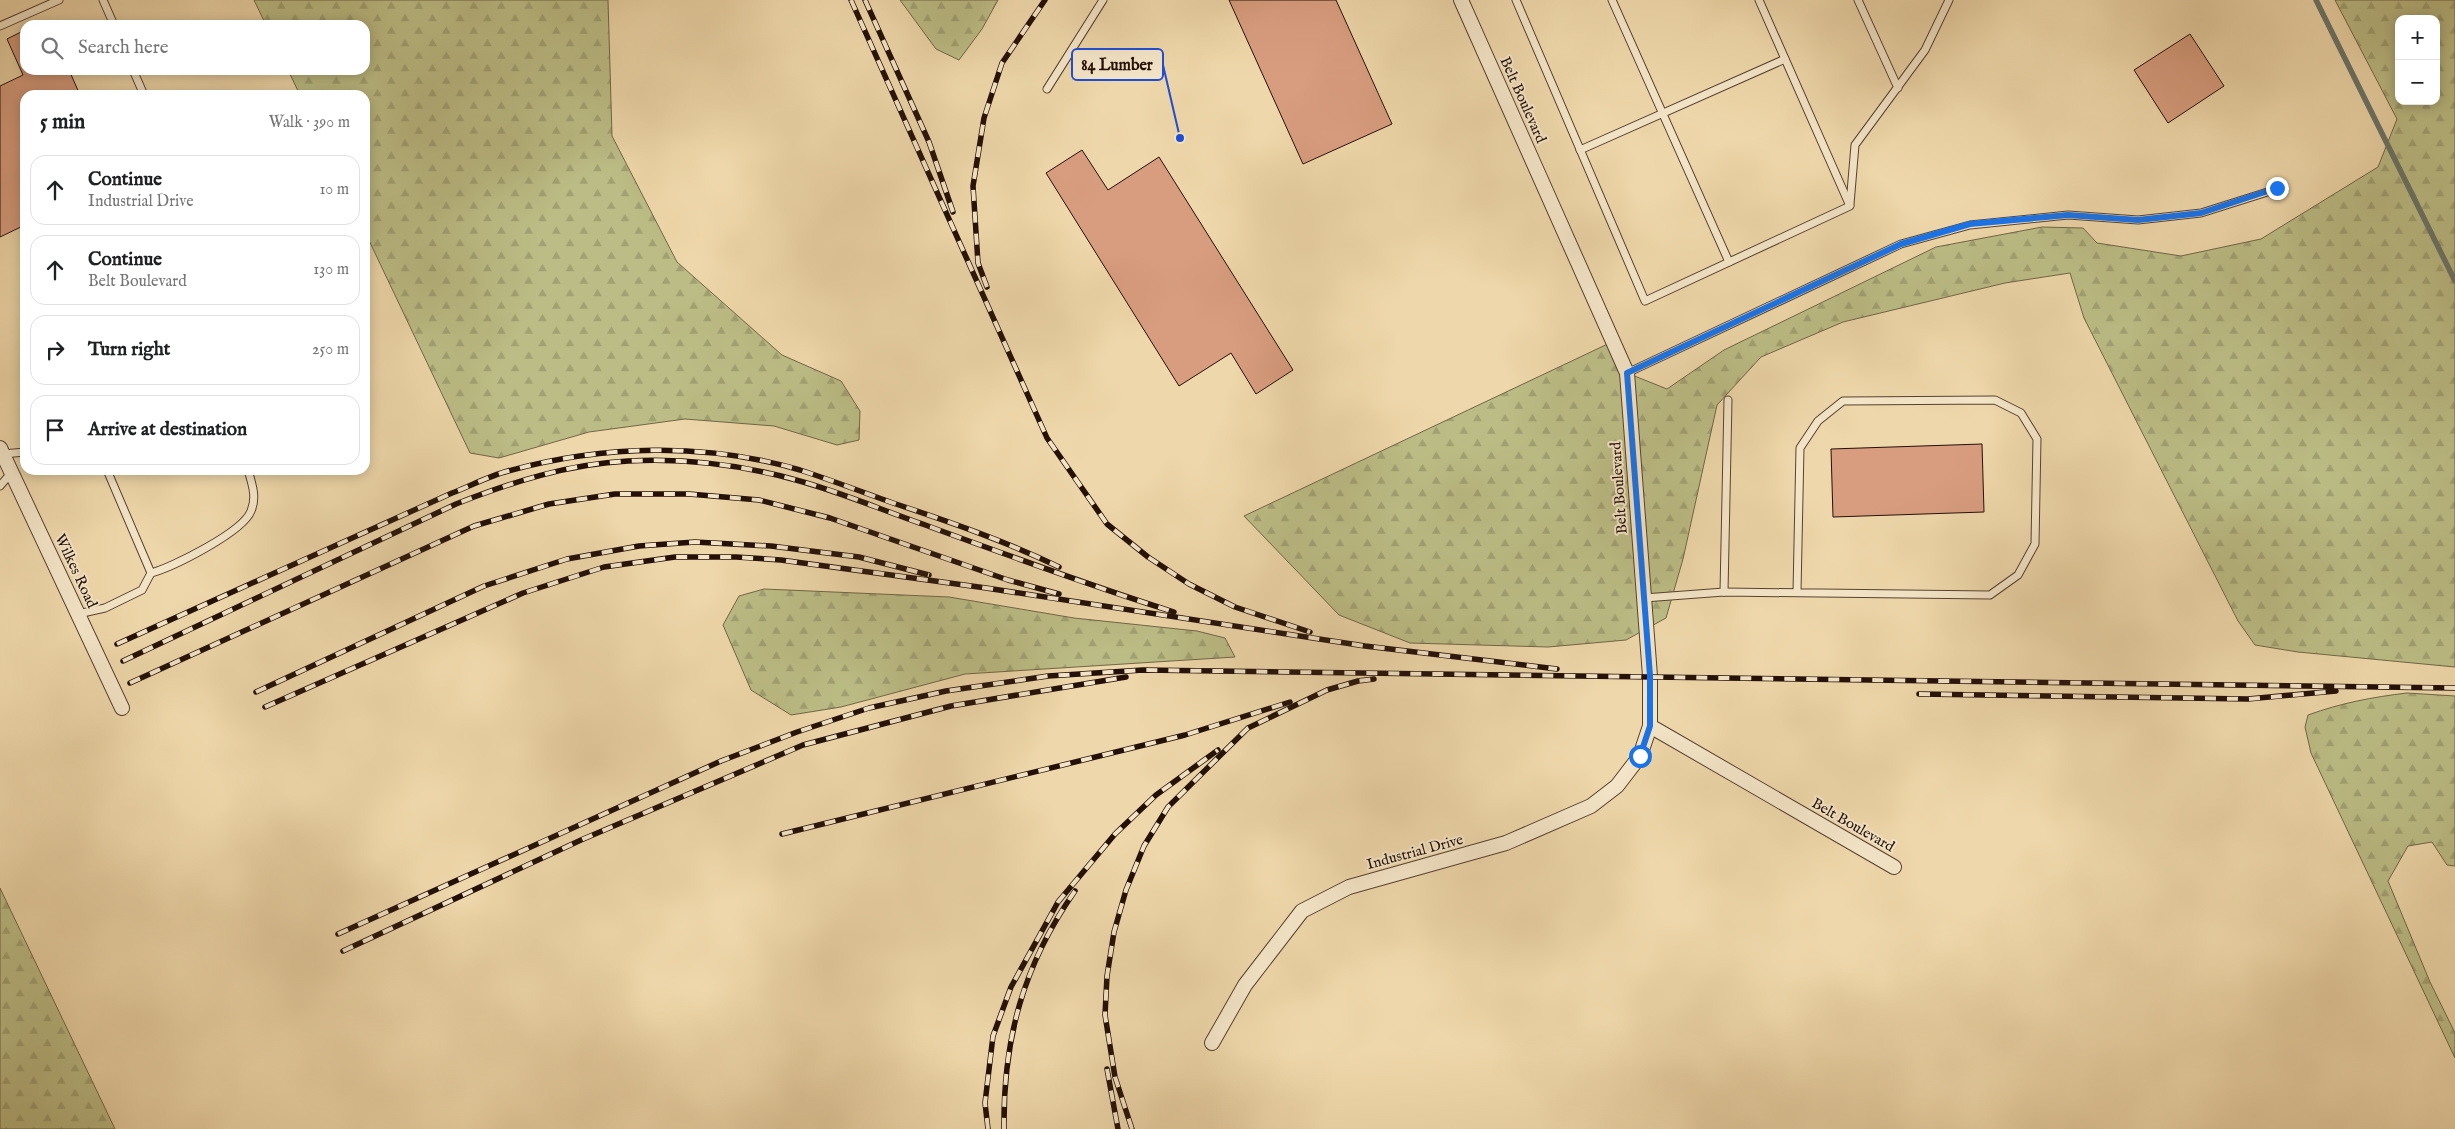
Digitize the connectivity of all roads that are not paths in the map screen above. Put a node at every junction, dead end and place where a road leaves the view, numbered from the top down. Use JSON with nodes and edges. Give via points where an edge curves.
{"nodes":[{"id":1,"x":59,"y":0,"type":"edge"},
{"id":2,"x":103,"y":0,"type":"edge"},
{"id":3,"x":1103,"y":0,"type":"edge"},
{"id":4,"x":1461,"y":0,"type":"edge"},
{"id":5,"x":1516,"y":0,"type":"edge"},
{"id":6,"x":1612,"y":0,"type":"edge"},
{"id":7,"x":1759,"y":0,"type":"edge"},
{"id":8,"x":1858,"y":0,"type":"edge"},
{"id":9,"x":1948,"y":1,"type":"edge"},
{"id":10,"x":112,"y":20,"type":"edge"},
{"id":11,"x":0,"y":26,"type":"edge"},
{"id":12,"x":1785,"y":59,"type":"junction"},
{"id":13,"x":135,"y":75,"type":"edge"},
{"id":14,"x":1898,"y":88,"type":"junction"},
{"id":15,"x":1047,"y":89,"type":"dead end"},
{"id":16,"x":142,"y":90,"type":"edge"},
{"id":17,"x":1663,"y":113,"type":"junction"},
{"id":18,"x":1580,"y":150,"type":"junction"},
{"id":19,"x":2277,"y":188,"type":"dead end"},
{"id":20,"x":1850,"y":206,"type":"junction"},
{"id":21,"x":1729,"y":262,"type":"junction"},
{"id":22,"x":1627,"y":373,"type":"junction"},
{"id":23,"x":1728,"y":400,"type":"dead end"},
{"id":24,"x":2,"y":451,"type":"edge"},
{"id":25,"x":20,"y":452,"type":"edge"},
{"id":26,"x":12,"y":472,"type":"junction"},
{"id":27,"x":109,"y":475,"type":"edge"},
{"id":28,"x":250,"y":475,"type":"edge"},
{"id":29,"x":0,"y":486,"type":"edge"},
{"id":30,"x":151,"y":573,"type":"junction"},
{"id":31,"x":1724,"y":592,"type":"junction"},
{"id":32,"x":1797,"y":592,"type":"junction"},
{"id":33,"x":1644,"y":598,"type":"junction"},
{"id":34,"x":78,"y":614,"type":"junction"},
{"id":35,"x":122,"y":708,"type":"dead end"},
{"id":36,"x":1650,"y":726,"type":"junction"},
{"id":37,"x":1894,"y":867,"type":"dead end"},
{"id":38,"x":1212,"y":1043,"type":"dead end"}],
"edges":[{"from":1,"to":11,"type":"lane"},
{"from":2,"to":10,"type":"lane"},
{"from":3,"to":15,"type":"lane"},
{"from":4,"to":22,"type":"street","name":"Belt Boulevard"},
{"from":5,"to":18,"type":"lane"},
{"from":6,"to":17,"type":"lane"},
{"from":7,"to":12,"type":"lane"},
{"from":8,"to":14,"type":"lane"},
{"from":9,"to":14,"type":"lane","via":[[1925,50]]},
{"from":12,"to":17,"type":"lane"},
{"from":12,"to":20,"type":"lane"},
{"from":13,"to":16,"type":"lane"},
{"from":14,"to":20,"type":"lane","via":[[1856,145]]},
{"from":17,"to":18,"type":"lane"},
{"from":17,"to":21,"type":"lane"},
{"from":18,"to":21,"type":"lane","via":[[1645,301]]},
{"from":19,"to":22,"type":"lane","via":[[2201,213],[2138,220],[2068,215],[1970,224],[1901,244]]},
{"from":20,"to":21,"type":"lane"},
{"from":22,"to":33,"type":"street","name":"Belt Boulevard"},
{"from":23,"to":31,"type":"lane"},
{"from":24,"to":25,"type":"lane"},
{"from":24,"to":26,"type":"street","name":"Wilkes Road"},
{"from":26,"to":29,"type":"lane"},
{"from":26,"to":34,"type":"street","name":"Wilkes Road"},
{"from":27,"to":30,"type":"lane"},
{"from":28,"to":30,"type":"lane","via":[[255,491],[251,512],[235,530],[165,569]]},
{"from":30,"to":34,"type":"lane","via":[[142,590],[104,608]]},
{"from":31,"to":32,"type":"lane"},
{"from":31,"to":33,"type":"lane"},
{"from":32,"to":32,"type":"lane","via":[[1990,595],[2018,575],[2034,544],[2037,439],[2021,413],[1995,400],[1844,401],[1818,421],[1800,448]]},
{"from":33,"to":36,"type":"street","name":"Belt Boulevard"},
{"from":34,"to":35,"type":"street","name":"Wilkes Road"},
{"from":36,"to":37,"type":"street","name":"Belt Boulevard"},
{"from":36,"to":38,"type":"street","name":"Industrial Drive","via":[[1640,756],[1617,786],[1591,806],[1506,843],[1348,887],[1302,911],[1245,985]]}]}
